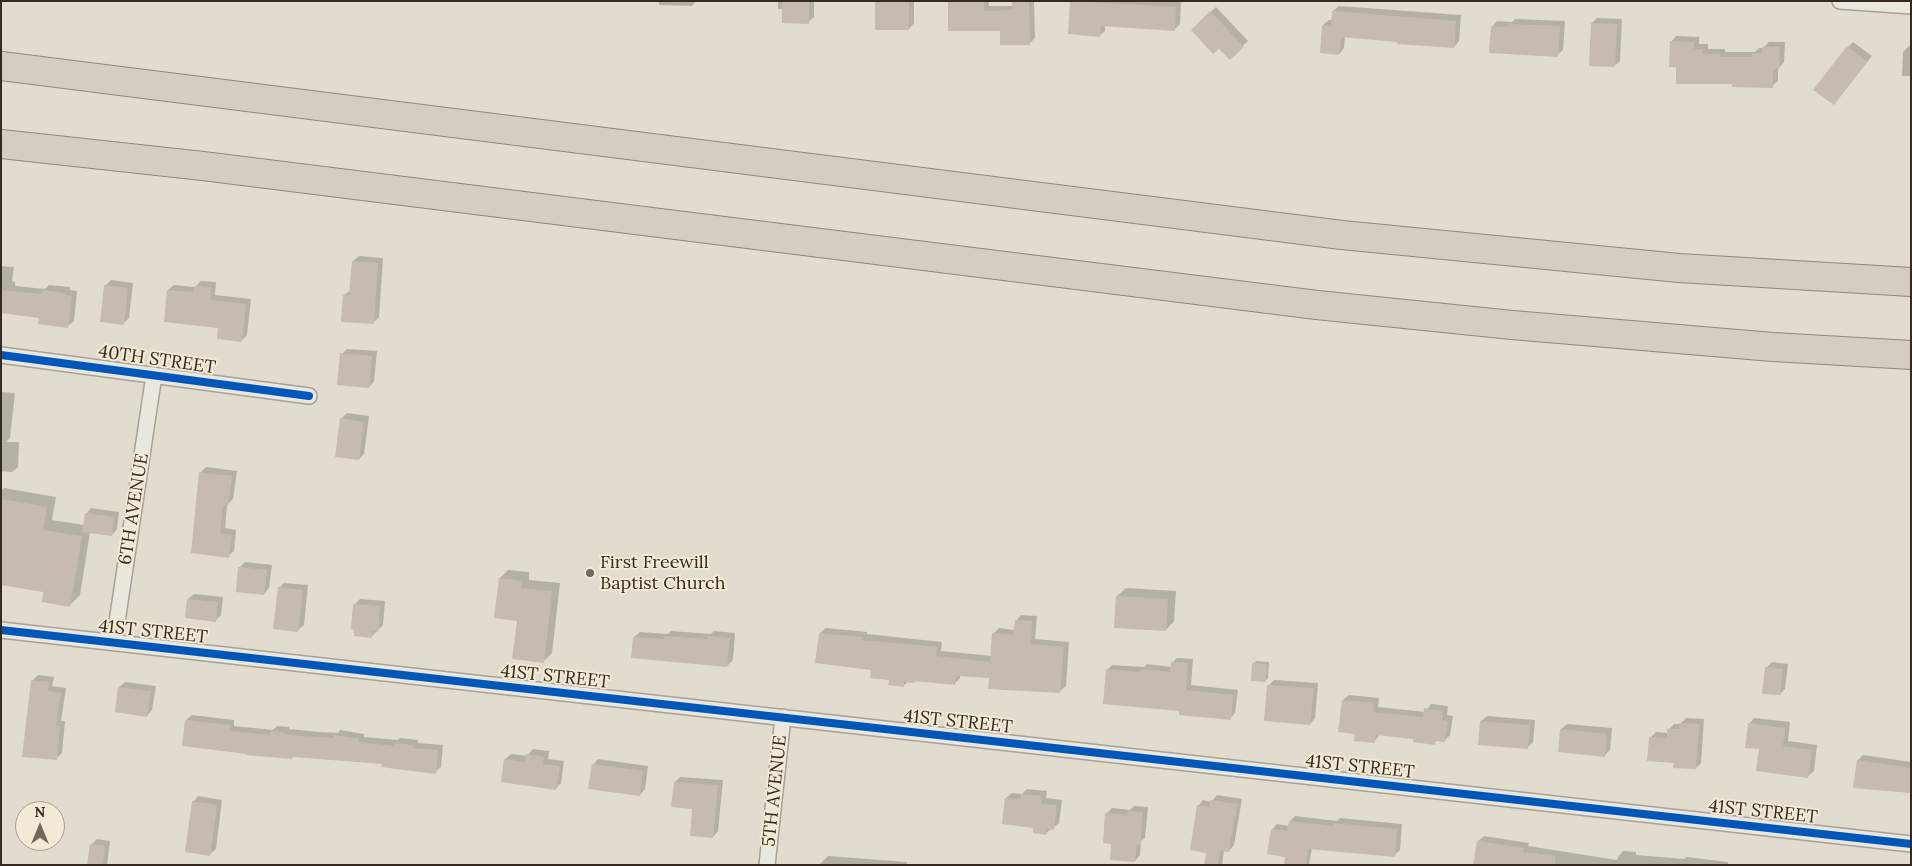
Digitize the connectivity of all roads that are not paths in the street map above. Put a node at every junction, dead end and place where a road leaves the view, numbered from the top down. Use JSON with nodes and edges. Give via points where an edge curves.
{"nodes":[{"id":1,"x":1840,"y":1,"type":"edge"},
{"id":2,"x":1911,"y":6,"type":"edge"},
{"id":3,"x":1,"y":66,"type":"edge"},
{"id":4,"x":1,"y":144,"type":"edge"},
{"id":5,"x":1911,"y":282,"type":"edge"},
{"id":6,"x":1,"y":354,"type":"edge"},
{"id":7,"x":1911,"y":355,"type":"edge"},
{"id":8,"x":154,"y":375,"type":"junction"},
{"id":9,"x":309,"y":396,"type":"dead end"},
{"id":10,"x":1,"y":630,"type":"edge"},
{"id":11,"x":114,"y":642,"type":"junction"},
{"id":12,"x":782,"y":718,"type":"junction"},
{"id":13,"x":1911,"y":844,"type":"edge"},
{"id":14,"x":767,"y":865,"type":"edge"}],
"edges":[{"from":1,"to":2,"type":"street"},
{"from":3,"to":5,"type":"highway","via":[[1342,235],[1679,268]]},
{"from":4,"to":7,"type":"highway","via":[[203,166],[1317,305],[1531,327]]},
{"from":6,"to":8,"type":"street","name":"40TH STREET"},
{"from":8,"to":9,"type":"street","name":"40TH STREET"},
{"from":8,"to":11,"type":"street","name":"6TH AVENUE"},
{"from":10,"to":11,"type":"street","name":"41ST STREET"},
{"from":11,"to":12,"type":"street","name":"41ST STREET"},
{"from":12,"to":13,"type":"street","name":"41ST STREET"},
{"from":12,"to":14,"type":"street","name":"5TH AVENUE"}]}
